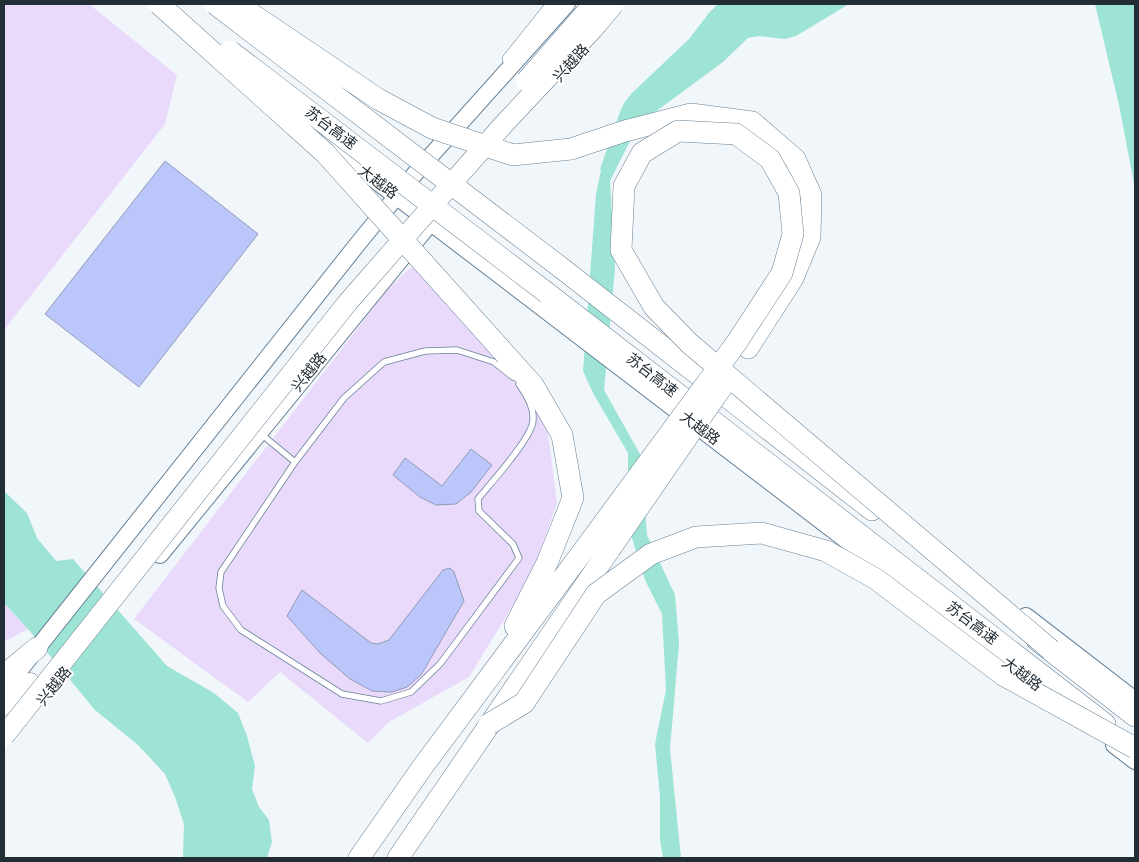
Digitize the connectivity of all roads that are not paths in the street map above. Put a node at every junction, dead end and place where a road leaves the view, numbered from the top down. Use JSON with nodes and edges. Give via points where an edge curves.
{"nodes":[{"id":1,"x":146,"y":4,"type":"edge"},
{"id":2,"x":159,"y":4,"type":"edge"},
{"id":3,"x":168,"y":4,"type":"edge"},
{"id":4,"x":215,"y":4,"type":"edge"},
{"id":5,"x":230,"y":4,"type":"edge"},
{"id":6,"x":237,"y":4,"type":"edge"},
{"id":7,"x":552,"y":4,"type":"edge"},
{"id":8,"x":567,"y":4,"type":"edge"},
{"id":9,"x":593,"y":4,"type":"edge"},
{"id":10,"x":614,"y":4,"type":"edge"},
{"id":11,"x":623,"y":4,"type":"edge"},
{"id":12,"x":430,"y":157,"type":"junction"},
{"id":13,"x":464,"y":184,"type":"junction"},
{"id":14,"x":397,"y":197,"type":"junction"},
{"id":15,"x":431,"y":222,"type":"junction"},
{"id":16,"x":259,"y":433,"type":"junction"},
{"id":17,"x":295,"y":462,"type":"junction"},
{"id":18,"x":37,"y":648,"type":"junction"},
{"id":19,"x":1051,"y":650,"type":"junction"},
{"id":20,"x":4,"y":675,"type":"edge"},
{"id":21,"x":484,"y":686,"type":"junction"},
{"id":22,"x":4,"y":690,"type":"edge"},
{"id":23,"x":1135,"y":700,"type":"edge"},
{"id":24,"x":4,"y":705,"type":"edge"},
{"id":25,"x":1135,"y":716,"type":"edge"},
{"id":26,"x":489,"y":724,"type":"junction"},
{"id":27,"x":4,"y":736,"type":"edge"},
{"id":28,"x":4,"y":747,"type":"edge"},
{"id":29,"x":1135,"y":748,"type":"edge"},
{"id":30,"x":1135,"y":761,"type":"edge"},
{"id":31,"x":359,"y":858,"type":"edge"},
{"id":32,"x":398,"y":858,"type":"edge"}],
"edges":[{"from":1,"to":14,"type":"main road","name":"大越路"},
{"from":2,"to":21,"type":"highway","bridge":true,"via":[[325,153],[532,384],[562,435],[573,498],[547,564]]},
{"from":3,"to":29,"type":"highway","name":"苏台高速","bridge":true},
{"from":4,"to":19,"type":"highway","name":"苏台高速","bridge":true,"via":[[489,211]]},
{"from":5,"to":12,"type":"main road"},
{"from":6,"to":26,"type":"highway","bridge":true,"via":[[378,99],[432,128],[513,155],[571,149],[691,114],[744,120],[752,122],[795,159],[811,195],[810,237],[794,278]]},
{"from":7,"to":12,"type":"street"},
{"from":8,"to":12,"type":"main road"},
{"from":9,"to":24,"type":"highway","bridge":true,"via":[[339,295],[30,682]]},
{"from":10,"to":27,"type":"highway","bridge":true,"via":[[348,302]]},
{"from":11,"to":13,"type":"main road","name":"兴越路"},
{"from":12,"to":13,"type":"main road"},
{"from":12,"to":14,"type":"main road"},
{"from":13,"to":15,"type":"main road","name":"兴越路"},
{"from":13,"to":23,"type":"main road"},
{"from":14,"to":15,"type":"main road","name":"大越路"},
{"from":14,"to":18,"type":"main road"},
{"from":15,"to":16,"type":"main road","name":"兴越路"},
{"from":15,"to":30,"type":"main road","name":"大越路"},
{"from":16,"to":17,"type":"lane"},
{"from":16,"to":28,"type":"main road","name":"兴越路"},
{"from":17,"to":17,"type":"lane","via":[[220,572],[223,606],[241,630],[342,694],[381,701],[411,692],[440,664],[519,558],[513,544],[479,512],[478,499],[526,437],[533,421],[529,399],[517,381],[494,362],[457,350],[425,351],[384,362],[344,398]]},
{"from":18,"to":20,"type":"highway"},
{"from":18,"to":22,"type":"main road"},
{"from":19,"to":21,"type":"highway","bridge":true,"via":[[779,420],[772,413],[719,368],[711,362],[689,343],[654,307],[621,250],[624,186],[642,153],[678,131],[736,134],[770,159],[789,193],[793,234],[782,273],[726,358],[720,366],[714,373],[615,507]]},
{"from":19,"to":25,"type":"highway","name":"苏台高速"},
{"from":21,"to":31,"type":"highway"},
{"from":26,"to":29,"type":"highway","bridge":true,"via":[[524,703],[596,594],[651,554],[696,538],[762,533],[826,552],[876,579],[1003,675]]},
{"from":26,"to":32,"type":"highway"}]}
